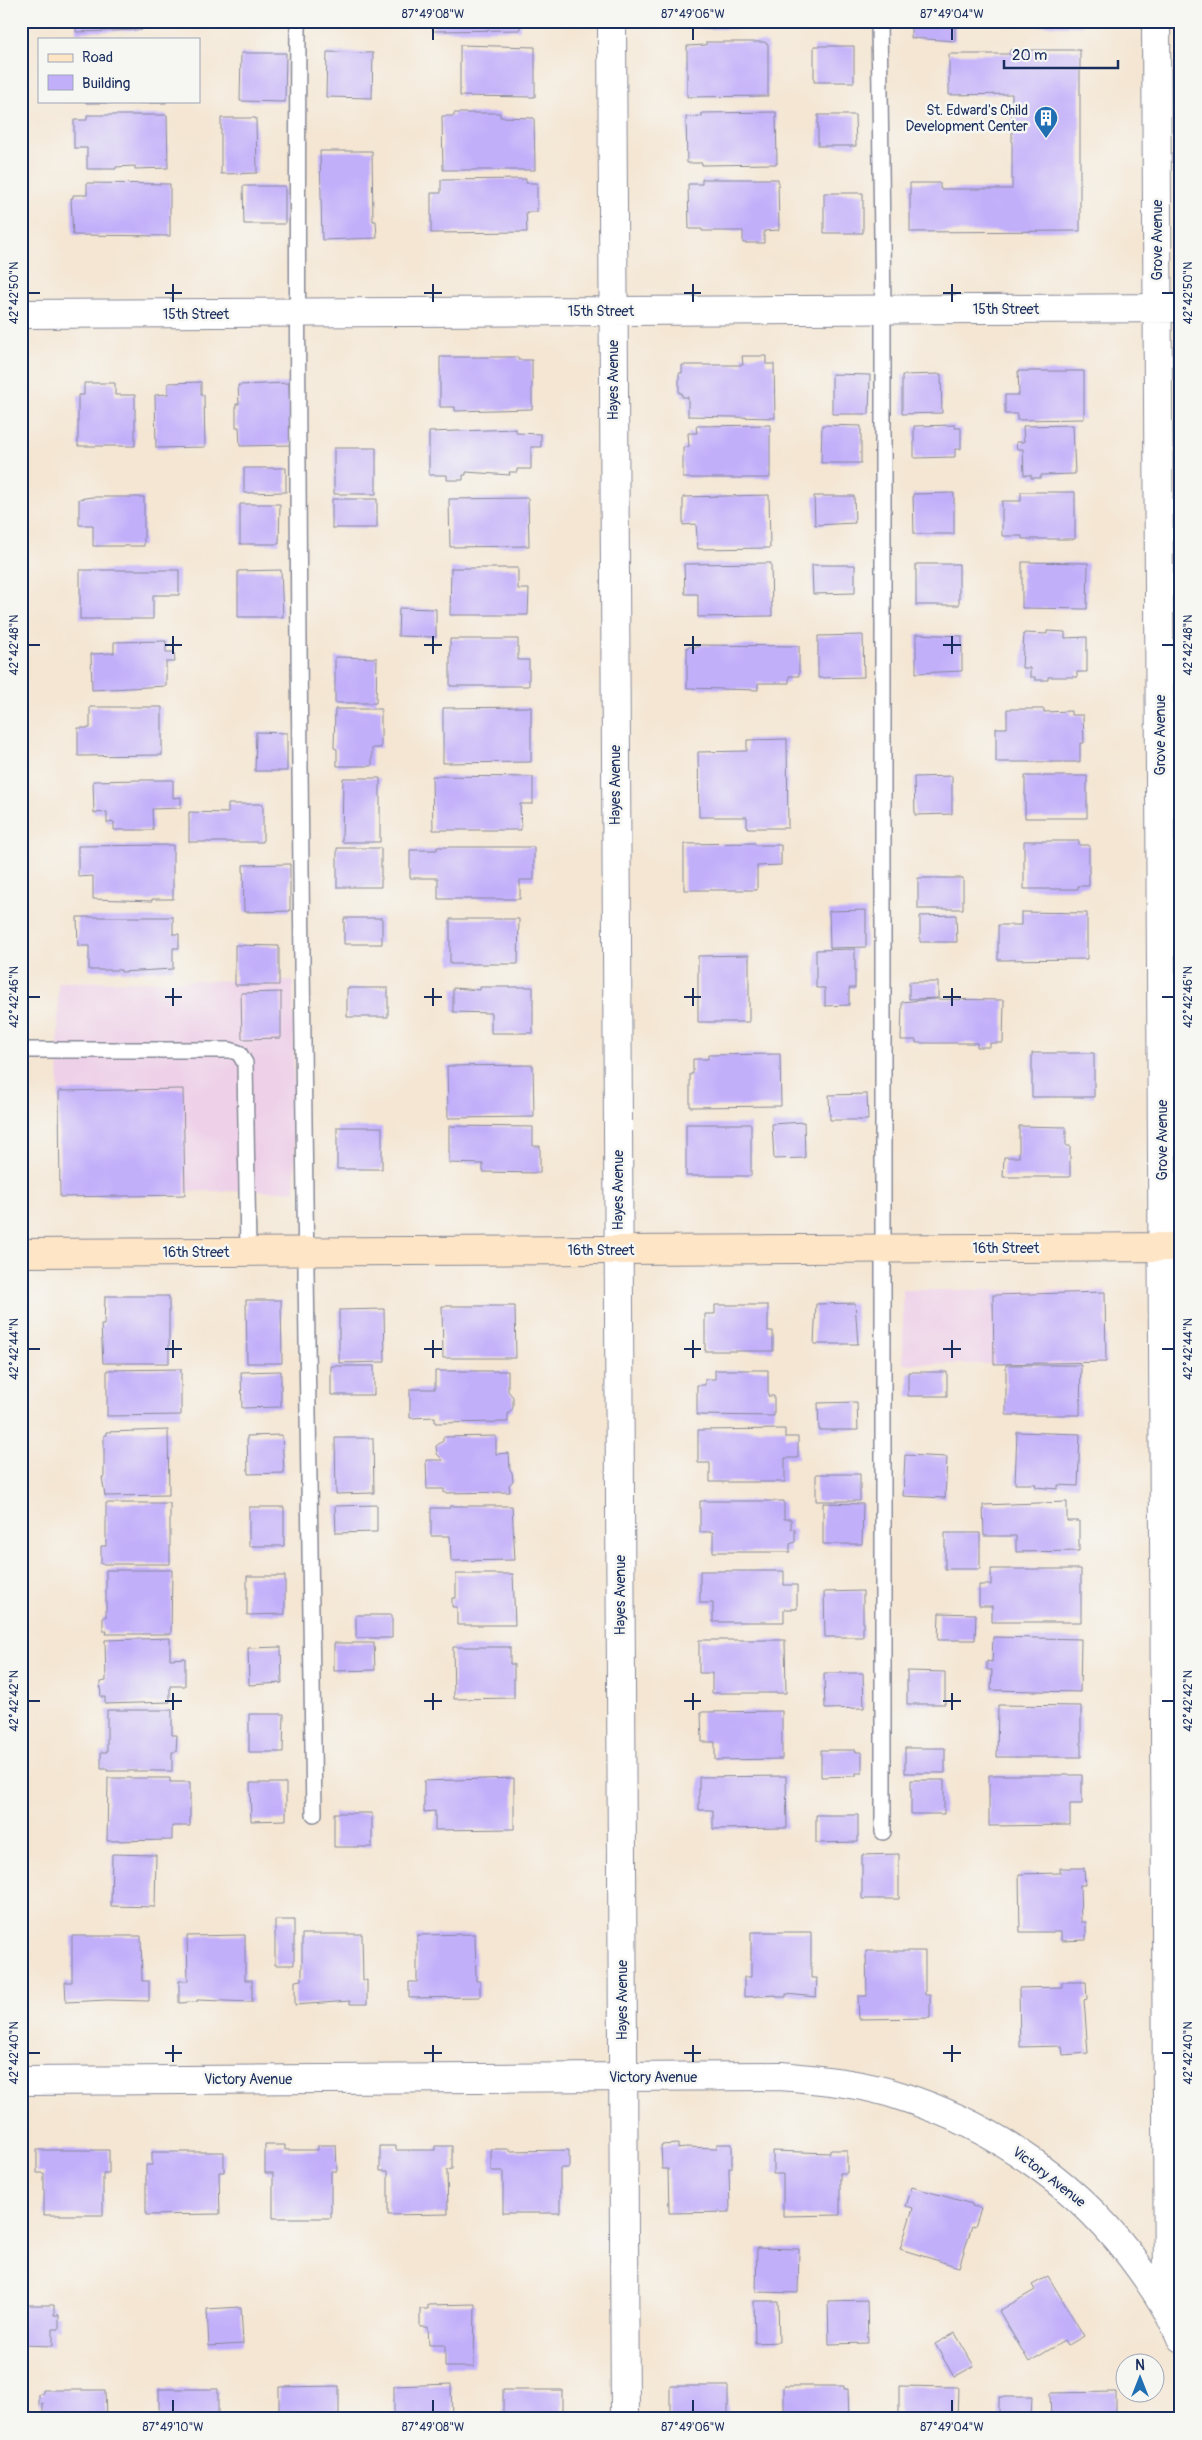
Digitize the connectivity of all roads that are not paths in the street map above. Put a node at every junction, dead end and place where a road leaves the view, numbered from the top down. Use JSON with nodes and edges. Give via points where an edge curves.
{"nodes":[{"id":1,"x":298,"y":21,"type":"edge"},
{"id":2,"x":612,"y":21,"type":"edge"},
{"id":3,"x":879,"y":21,"type":"edge"},
{"id":4,"x":1156,"y":21,"type":"edge"},
{"id":5,"x":1169,"y":308,"type":"edge"},
{"id":6,"x":883,"y":310,"type":"junction"},
{"id":7,"x":613,"y":311,"type":"junction"},
{"id":8,"x":296,"y":313,"type":"junction"},
{"id":9,"x":21,"y":314,"type":"edge"},
{"id":10,"x":21,"y":1050,"type":"edge"},
{"id":11,"x":1172,"y":1247,"type":"edge"},
{"id":12,"x":883,"y":1248,"type":"junction"},
{"id":13,"x":618,"y":1250,"type":"junction"},
{"id":14,"x":248,"y":1252,"type":"junction"},
{"id":15,"x":305,"y":1252,"type":"junction"},
{"id":16,"x":21,"y":1253,"type":"edge"},
{"id":17,"x":314,"y":1814,"type":"dead end"},
{"id":18,"x":883,"y":1832,"type":"dead end"},
{"id":19,"x":622,"y":2078,"type":"junction"},
{"id":20,"x":21,"y":2081,"type":"edge"},
{"id":21,"x":1177,"y":2325,"type":"edge"},
{"id":22,"x":625,"y":2419,"type":"edge"}],
"edges":[{"from":1,"to":8,"type":"lane"},
{"from":2,"to":7,"type":"street","name":"Hayes Avenue"},
{"from":3,"to":6,"type":"lane"},
{"from":4,"to":5,"type":"street","name":"Grove Avenue"},
{"from":5,"to":6,"type":"street","name":"15th Street"},
{"from":5,"to":11,"type":"street","name":"Grove Avenue"},
{"from":6,"to":7,"type":"street","name":"15th Street"},
{"from":6,"to":12,"type":"lane"},
{"from":7,"to":8,"type":"street","name":"15th Street"},
{"from":7,"to":13,"type":"street","name":"Hayes Avenue"},
{"from":8,"to":9,"type":"street","name":"15th Street"},
{"from":8,"to":15,"type":"lane"},
{"from":10,"to":14,"type":"lane","via":[[230,1050],[239,1053],[246,1063]]},
{"from":11,"to":12,"type":"street","name":"16th Street"},
{"from":11,"to":21,"type":"street","name":"Grove Avenue","via":[[1168,2286]]},
{"from":12,"to":13,"type":"street","name":"16th Street"},
{"from":12,"to":18,"type":"lane"},
{"from":13,"to":15,"type":"street","name":"16th Street"},
{"from":13,"to":19,"type":"street","name":"Hayes Avenue"},
{"from":14,"to":15,"type":"street","name":"16th Street"},
{"from":14,"to":16,"type":"street","name":"16th Street"},
{"from":15,"to":17,"type":"lane"},
{"from":19,"to":20,"type":"street","name":"Victory Avenue"},
{"from":19,"to":21,"type":"street","name":"Victory Avenue","via":[[781,2076],[820,2079],[898,2095],[973,2125],[1041,2167],[1101,2220],[1127,2250]]},
{"from":19,"to":22,"type":"street","name":"Hayes Avenue"}]}
